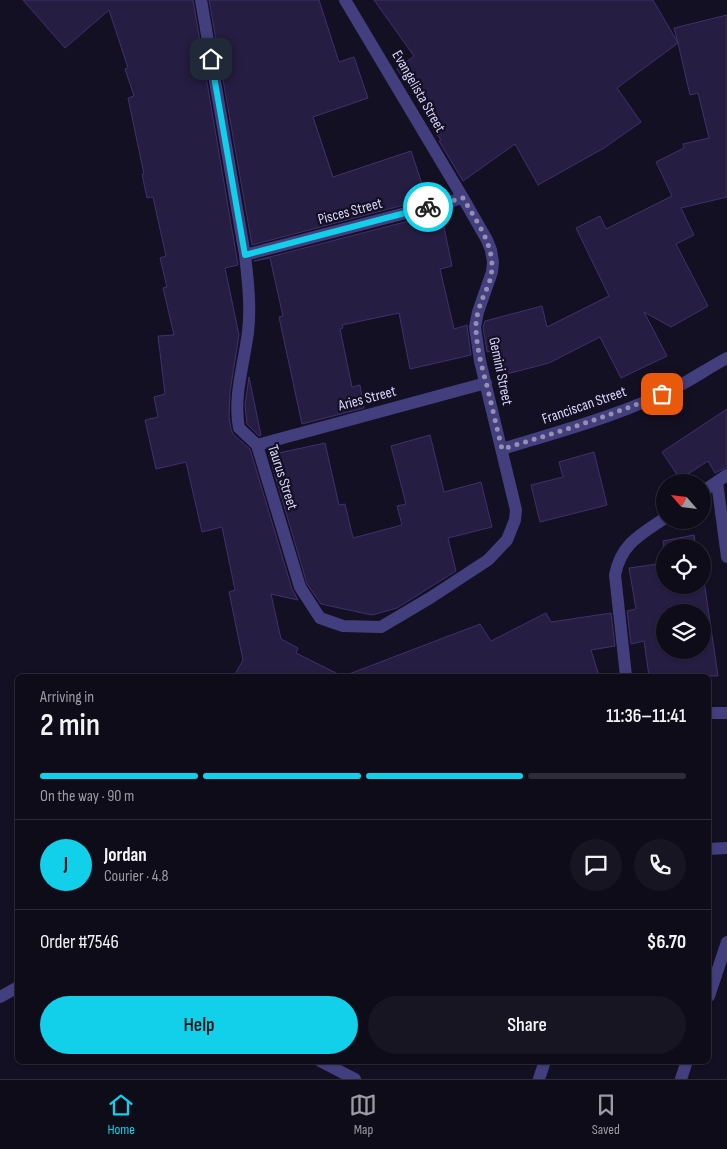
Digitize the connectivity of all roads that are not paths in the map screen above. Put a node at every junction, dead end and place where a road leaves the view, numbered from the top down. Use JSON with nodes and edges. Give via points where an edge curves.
{"nodes":[{"id":1,"x":201,"y":0,"type":"edge"},
{"id":2,"x":345,"y":0,"type":"edge"},
{"id":3,"x":463,"y":198,"type":"junction"},
{"id":4,"x":245,"y":255,"type":"junction"},
{"id":5,"x":727,"y":358,"type":"edge"},
{"id":6,"x":486,"y":383,"type":"junction"},
{"id":7,"x":257,"y":445,"type":"junction"},
{"id":8,"x":502,"y":449,"type":"junction"},
{"id":9,"x":722,"y":478,"type":"edge"},
{"id":10,"x":711,"y":486,"type":"edge"},
{"id":11,"x":656,"y":524,"type":"edge"},
{"id":12,"x":513,"y":528,"type":"joint"},
{"id":13,"x":727,"y":557,"type":"edge"},
{"id":14,"x":626,"y":674,"type":"edge"},
{"id":15,"x":711,"y":713,"type":"edge"},
{"id":16,"x":727,"y":713,"type":"edge"},
{"id":17,"x":727,"y":848,"type":"edge"},
{"id":18,"x":711,"y":849,"type":"edge"},
{"id":19,"x":727,"y":942,"type":"edge"},
{"id":20,"x":15,"y":988,"type":"edge"},
{"id":21,"x":711,"y":990,"type":"edge"},
{"id":22,"x":0,"y":997,"type":"edge"},
{"id":23,"x":326,"y":1064,"type":"edge"},
{"id":24,"x":544,"y":1064,"type":"edge"},
{"id":25,"x":686,"y":1064,"type":"edge"},
{"id":26,"x":354,"y":1079,"type":"edge"},
{"id":27,"x":539,"y":1079,"type":"edge"},
{"id":28,"x":681,"y":1079,"type":"edge"}],
"edges":[{"from":1,"to":4,"type":"street","name":"Taurus Street"},
{"from":2,"to":3,"type":"street","name":"Evangelista Street"},
{"from":3,"to":4,"type":"street","name":"Pisces Street"},
{"from":3,"to":6,"type":"street","name":"Gemini Street","via":[[487,240],[493,262],[475,327]]},
{"from":4,"to":7,"type":"street","name":"Taurus Street","via":[[249,317],[237,419],[239,428]]},
{"from":5,"to":8,"type":"street","name":"Franciscan Street","via":[[677,387],[631,407]]},
{"from":6,"to":7,"type":"street","name":"Aries Street"},
{"from":6,"to":8,"type":"street","name":"Gemini Street"},
{"from":7,"to":12,"type":"street","name":"Taurus Street","via":[[300,587],[320,618],[343,626],[381,627],[488,560],[502,547]]},
{"from":8,"to":12,"type":"street","name":"Gemini Street","via":[[514,501]]},
{"from":9,"to":10,"type":"street"},
{"from":9,"to":13,"type":"street"},
{"from":11,"to":14,"type":"street","via":[[633,540],[618,562],[615,575]]},
{"from":15,"to":16,"type":"street"},
{"from":17,"to":18,"type":"street"},
{"from":19,"to":21,"type":"street"},
{"from":20,"to":22,"type":"street"},
{"from":23,"to":26,"type":"street"},
{"from":24,"to":27,"type":"street"},
{"from":25,"to":28,"type":"street"}]}
